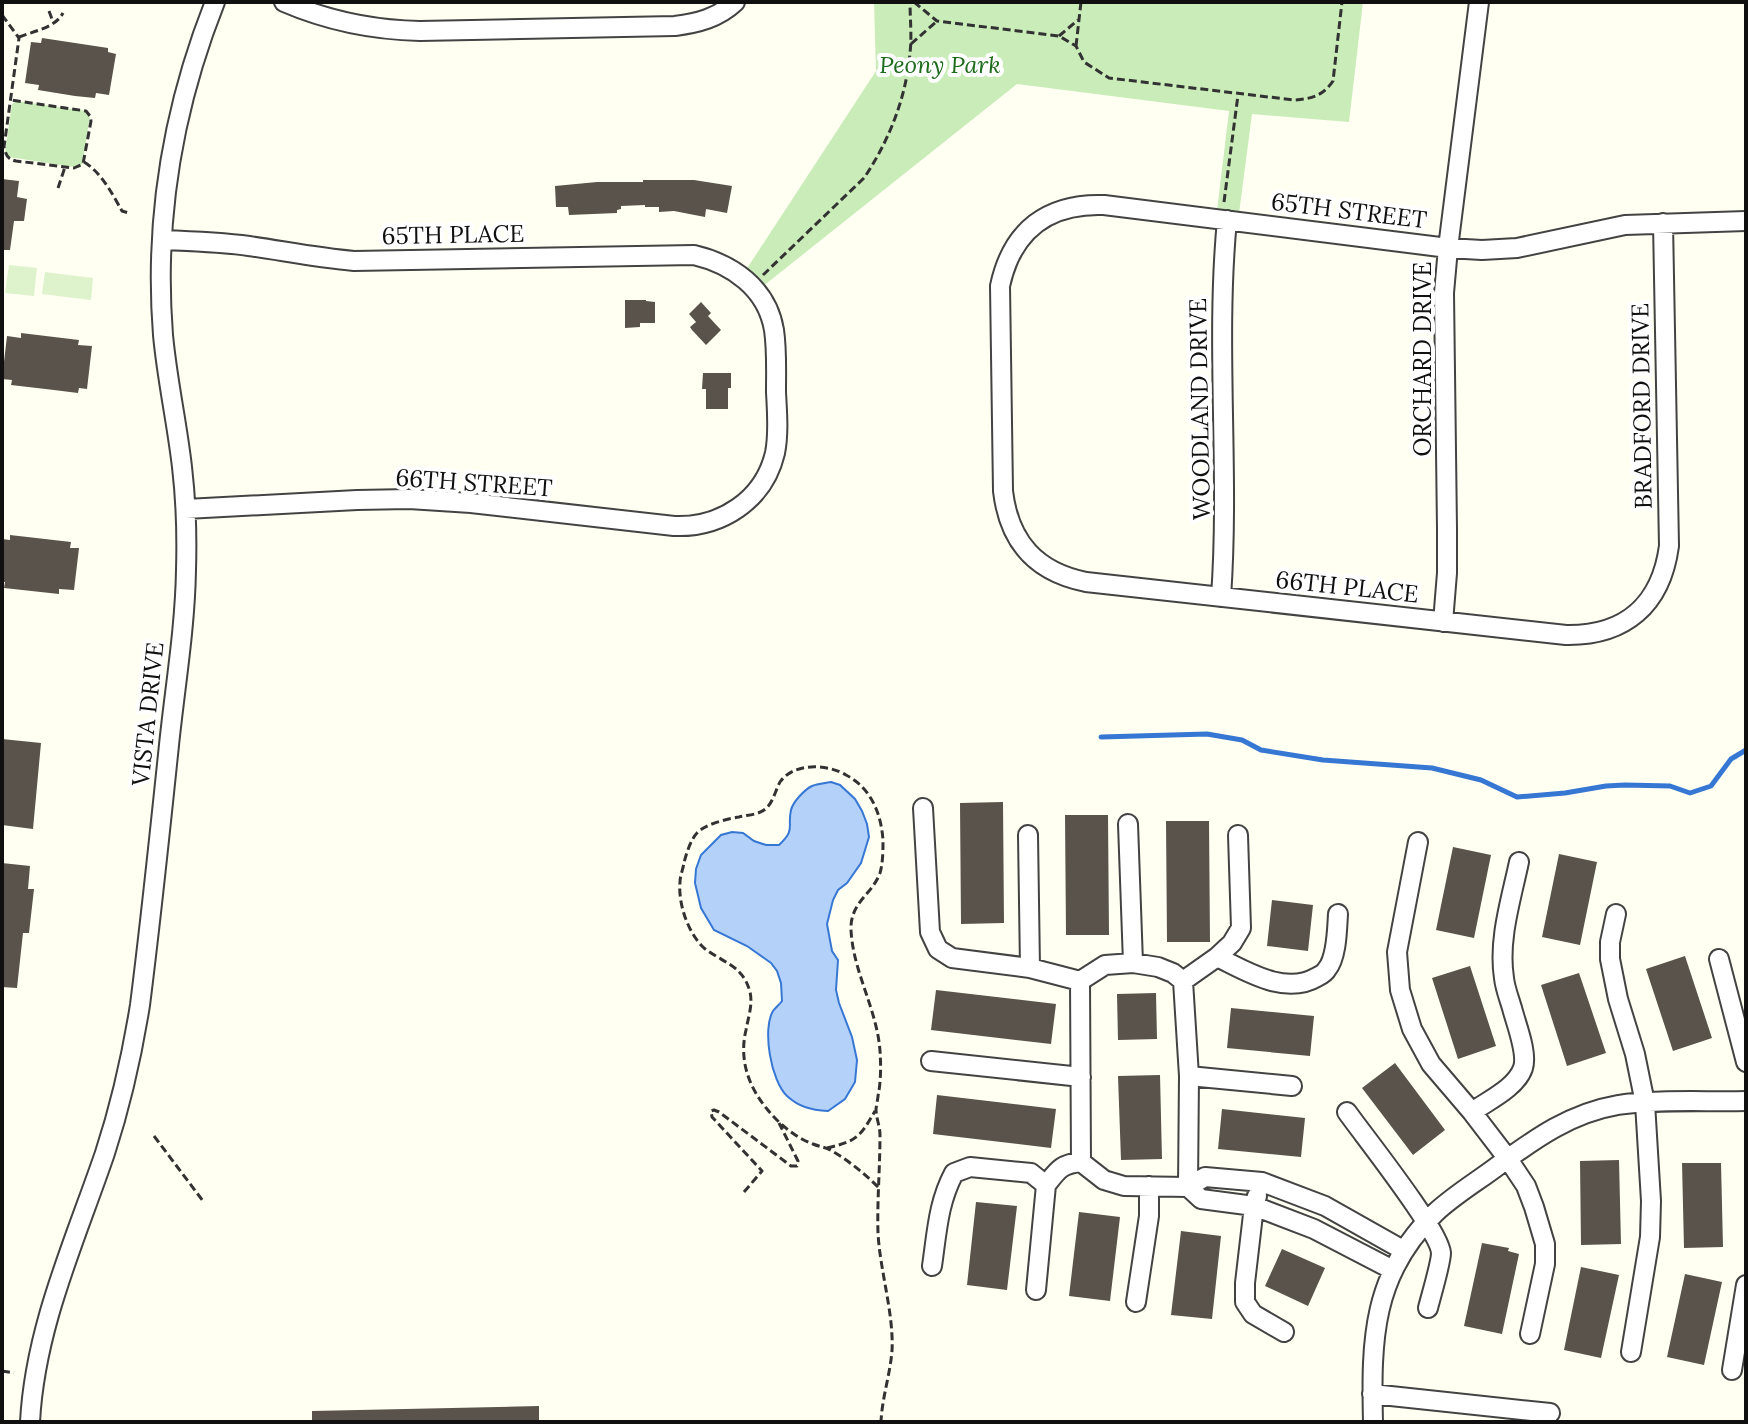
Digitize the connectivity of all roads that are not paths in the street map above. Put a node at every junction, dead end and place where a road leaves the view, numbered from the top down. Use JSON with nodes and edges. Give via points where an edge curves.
{"nodes":[{"id":1,"x":215,"y":2,"type":"edge"},
{"id":2,"x":284,"y":2,"type":"edge"},
{"id":3,"x":735,"y":2,"type":"edge"},
{"id":4,"x":1479,"y":2,"type":"edge"},
{"id":5,"x":1224,"y":220,"type":"junction"},
{"id":6,"x":1746,"y":221,"type":"edge"},
{"id":7,"x":1663,"y":223,"type":"junction"},
{"id":8,"x":162,"y":240,"type":"junction"},
{"id":9,"x":1448,"y":248,"type":"junction"},
{"id":10,"x":751,"y":498,"type":"joint"},
{"id":11,"x":186,"y":509,"type":"junction"},
{"id":12,"x":1024,"y":548,"type":"joint"},
{"id":13,"x":1658,"y":587,"type":"joint"},
{"id":14,"x":1221,"y":597,"type":"junction"},
{"id":15,"x":1443,"y":622,"type":"junction"},
{"id":16,"x":923,"y":808,"type":"dead end"},
{"id":17,"x":1128,"y":824,"type":"dead end"},
{"id":18,"x":1028,"y":835,"type":"dead end"},
{"id":19,"x":1238,"y":835,"type":"dead end"},
{"id":20,"x":1418,"y":842,"type":"dead end"},
{"id":21,"x":1519,"y":862,"type":"dead end"},
{"id":22,"x":1338,"y":914,"type":"dead end"},
{"id":23,"x":1616,"y":914,"type":"dead end"},
{"id":24,"x":1217,"y":957,"type":"junction"},
{"id":25,"x":1719,"y":959,"type":"dead end"},
{"id":26,"x":1133,"y":963,"type":"junction"},
{"id":27,"x":1030,"y":968,"type":"junction"},
{"id":28,"x":1080,"y":981,"type":"junction"},
{"id":29,"x":1183,"y":981,"type":"junction"},
{"id":30,"x":931,"y":1061,"type":"dead end"},
{"id":31,"x":1746,"y":1062,"type":"edge"},
{"id":32,"x":1189,"y":1076,"type":"junction"},
{"id":33,"x":1081,"y":1077,"type":"junction"},
{"id":34,"x":1292,"y":1086,"type":"dead end"},
{"id":35,"x":1746,"y":1101,"type":"edge"},
{"id":36,"x":1645,"y":1103,"type":"junction"},
{"id":37,"x":1347,"y":1112,"type":"dead end"},
{"id":38,"x":1472,"y":1112,"type":"junction"},
{"id":39,"x":1508,"y":1159,"type":"junction"},
{"id":40,"x":1081,"y":1162,"type":"junction"},
{"id":41,"x":1262,"y":1182,"type":"junction"},
{"id":42,"x":1046,"y":1185,"type":"junction"},
{"id":43,"x":1149,"y":1186,"type":"junction"},
{"id":44,"x":1188,"y":1187,"type":"junction"},
{"id":45,"x":1254,"y":1206,"type":"junction"},
{"id":46,"x":1423,"y":1227,"type":"junction"},
{"id":47,"x":1403,"y":1250,"type":"junction"},
{"id":48,"x":932,"y":1266,"type":"dead end"},
{"id":49,"x":1393,"y":1270,"type":"junction"},
{"id":50,"x":1746,"y":1285,"type":"edge"},
{"id":51,"x":1036,"y":1290,"type":"dead end"},
{"id":52,"x":1136,"y":1302,"type":"dead end"},
{"id":53,"x":1428,"y":1308,"type":"dead end"},
{"id":54,"x":1284,"y":1332,"type":"dead end"},
{"id":55,"x":1530,"y":1334,"type":"dead end"},
{"id":56,"x":1631,"y":1352,"type":"dead end"},
{"id":57,"x":1732,"y":1370,"type":"dead end"},
{"id":58,"x":1372,"y":1394,"type":"junction"},
{"id":59,"x":1550,"y":1413,"type":"dead end"},
{"id":60,"x":30,"y":1422,"type":"edge"},
{"id":61,"x":1373,"y":1422,"type":"edge"}],
"edges":[{"from":1,"to":8,"type":"street","name":"VISTA DRIVE","via":[[183,96]]},
{"from":2,"to":3,"type":"street","via":[[357,26],[420,31],[675,26],[711,18]]},
{"from":4,"to":9,"type":"street","name":"ORCHARD DRIVE"},
{"from":5,"to":9,"type":"street","name":"65TH STREET"},
{"from":5,"to":12,"type":"street","name":"65TH STREET","via":[[1085,204],[1049,214],[1010,253],[1000,298],[1004,500]]},
{"from":5,"to":14,"type":"street","name":"WOODLAND DRIVE"},
{"from":6,"to":7,"type":"street","name":"65TH STREET"},
{"from":7,"to":9,"type":"street","name":"65TH STREET","via":[[1625,225],[1517,248]]},
{"from":7,"to":13,"type":"street","name":"BRADFORD DRIVE","via":[[1669,546]]},
{"from":8,"to":10,"type":"street","name":"65TH PLACE","via":[[354,261],[694,255],[712,259],[747,281],[767,308],[773,327],[776,450]]},
{"from":8,"to":11,"type":"street","name":"VISTA DRIVE","via":[[164,335]]},
{"from":9,"to":15,"type":"street","name":"ORCHARD DRIVE"},
{"from":10,"to":11,"type":"street","name":"66TH STREET","via":[[719,519],[683,526],[409,499]]},
{"from":11,"to":60,"type":"street","name":"VISTA DRIVE","via":[[176,692],[134,1041],[112,1129],[48,1314]]},
{"from":12,"to":14,"type":"street","name":"66TH PLACE","via":[[1069,578]]},
{"from":13,"to":15,"type":"street","name":"66TH PLACE","via":[[1621,624],[1585,636]]},
{"from":14,"to":15,"type":"street","name":"66TH PLACE"},
{"from":16,"to":27,"type":"street","via":[[930,932],[938,949],[952,958]]},
{"from":17,"to":26,"type":"street"},
{"from":18,"to":27,"type":"street"},
{"from":19,"to":24,"type":"street","via":[[1241,928]]},
{"from":20,"to":38,"type":"street","via":[[1397,952],[1400,990],[1412,1029],[1431,1064]]},
{"from":21,"to":38,"type":"street","via":[[1502,955],[1524,1065],[1518,1078]]},
{"from":22,"to":24,"type":"street","via":[[1328,969],[1300,984],[1273,981]]},
{"from":23,"to":36,"type":"street","via":[[1610,959]]},
{"from":24,"to":29,"type":"street"},
{"from":25,"to":31,"type":"street"},
{"from":26,"to":28,"type":"street","via":[[1105,965]]},
{"from":26,"to":29,"type":"street","via":[[1158,967]]},
{"from":27,"to":28,"type":"street"},
{"from":28,"to":33,"type":"street"},
{"from":29,"to":32,"type":"street"},
{"from":30,"to":33,"type":"street"},
{"from":32,"to":34,"type":"street"},
{"from":32,"to":44,"type":"street"},
{"from":33,"to":40,"type":"street"},
{"from":35,"to":36,"type":"street"},
{"from":36,"to":39,"type":"street","via":[[1566,1121]]},
{"from":36,"to":56,"type":"street","via":[[1650,1237]]},
{"from":37,"to":46,"type":"street"},
{"from":38,"to":39,"type":"street"},
{"from":39,"to":46,"type":"street"},
{"from":39,"to":55,"type":"street","via":[[1526,1186],[1545,1244]]},
{"from":40,"to":42,"type":"street","via":[[1068,1163]]},
{"from":40,"to":43,"type":"street","via":[[1104,1180]]},
{"from":41,"to":44,"type":"street","via":[[1205,1177]]},
{"from":41,"to":45,"type":"street"},
{"from":41,"to":47,"type":"street","via":[[1325,1206]]},
{"from":42,"to":48,"type":"street","via":[[1031,1173],[970,1167],[954,1173],[940,1211]]},
{"from":42,"to":51,"type":"street"},
{"from":43,"to":44,"type":"street"},
{"from":43,"to":52,"type":"street"},
{"from":44,"to":45,"type":"street","via":[[1201,1199]]},
{"from":45,"to":49,"type":"street","via":[[1314,1229]]},
{"from":45,"to":54,"type":"street","via":[[1245,1302],[1253,1314]]},
{"from":46,"to":47,"type":"street"},
{"from":46,"to":53,"type":"street","via":[[1441,1253]]},
{"from":47,"to":49,"type":"street"},
{"from":49,"to":58,"type":"street","via":[[1374,1334]]},
{"from":50,"to":57,"type":"street"},
{"from":58,"to":59,"type":"street"},
{"from":58,"to":61,"type":"street"}]}
